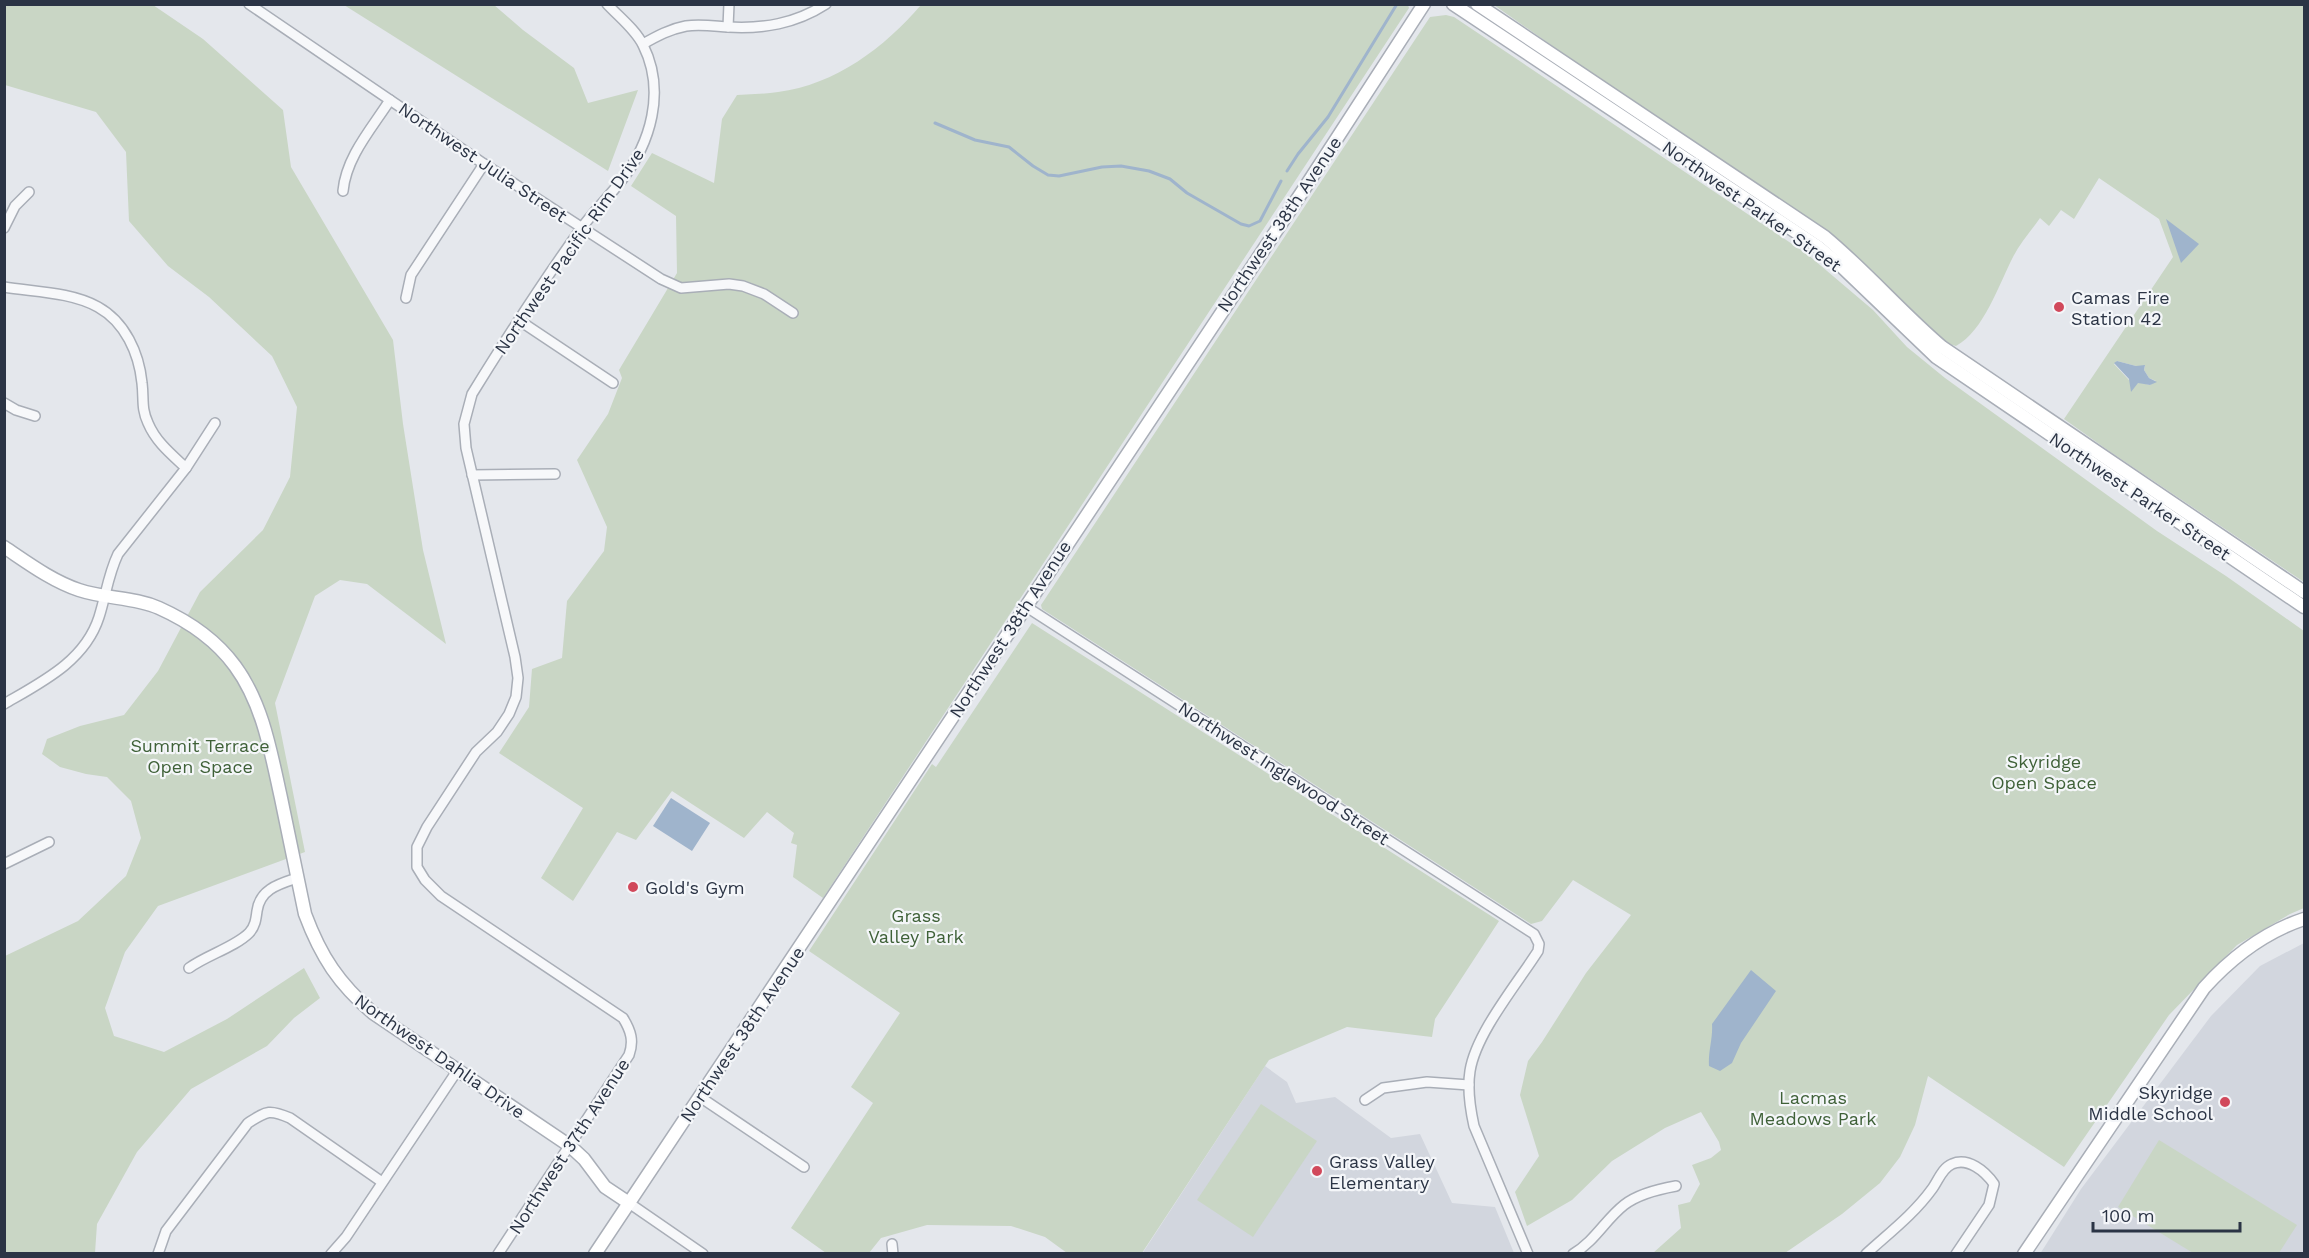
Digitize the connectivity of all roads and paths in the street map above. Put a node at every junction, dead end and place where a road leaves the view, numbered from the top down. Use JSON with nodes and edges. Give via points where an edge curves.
{"nodes":[{"id":1,"x":249,"y":4,"type":"edge"},
{"id":2,"x":607,"y":4,"type":"edge"},
{"id":3,"x":729,"y":4,"type":"edge"},
{"id":4,"x":826,"y":4,"type":"edge"},
{"id":5,"x":1424,"y":4,"type":"edge"},
{"id":6,"x":1454,"y":4,"type":"edge"},
{"id":7,"x":1478,"y":4,"type":"edge"},
{"id":8,"x":728,"y":27,"type":"junction"},
{"id":9,"x":643,"y":44,"type":"junction"},
{"id":10,"x":390,"y":100,"type":"junction"},
{"id":11,"x":484,"y":164,"type":"junction"},
{"id":12,"x":343,"y":191,"type":"dead end"},
{"id":13,"x":29,"y":192,"type":"dead end"},
{"id":14,"x":4,"y":228,"type":"edge"},
{"id":15,"x":581,"y":228,"type":"junction"},
{"id":16,"x":4,"y":287,"type":"edge"},
{"id":17,"x":406,"y":298,"type":"dead end"},
{"id":18,"x":793,"y":313,"type":"dead end"},
{"id":19,"x":520,"y":321,"type":"junction"},
{"id":20,"x":613,"y":383,"type":"dead end"},
{"id":21,"x":4,"y":403,"type":"edge"},
{"id":22,"x":35,"y":416,"type":"dead end"},
{"id":23,"x":215,"y":423,"type":"dead end"},
{"id":24,"x":186,"y":468,"type":"junction"},
{"id":25,"x":555,"y":474,"type":"dead end"},
{"id":26,"x":472,"y":475,"type":"junction"},
{"id":27,"x":5,"y":548,"type":"edge"},
{"id":28,"x":2304,"y":592,"type":"edge"},
{"id":29,"x":104,"y":596,"type":"junction"},
{"id":30,"x":1025,"y":606,"type":"junction"},
{"id":31,"x":2304,"y":607,"type":"edge"},
{"id":32,"x":4,"y":704,"type":"edge"},
{"id":33,"x":49,"y":842,"type":"dead end"},
{"id":34,"x":4,"y":864,"type":"edge"},
{"id":35,"x":297,"y":878,"type":"junction"},
{"id":36,"x":2304,"y":919,"type":"edge"},
{"id":37,"x":189,"y":968,"type":"dead end"},
{"id":38,"x":632,"y":1037,"type":"joint"},
{"id":39,"x":457,"y":1071,"type":"junction"},
{"id":40,"x":1469,"y":1085,"type":"junction"},
{"id":41,"x":700,"y":1097,"type":"junction"},
{"id":42,"x":1365,"y":1100,"type":"dead end"},
{"id":43,"x":570,"y":1146,"type":"junction"},
{"id":44,"x":804,"y":1167,"type":"dead end"},
{"id":45,"x":382,"y":1182,"type":"junction"},
{"id":46,"x":1676,"y":1186,"type":"dead end"},
{"id":47,"x":629,"y":1203,"type":"junction"},
{"id":48,"x":158,"y":1254,"type":"edge"},
{"id":49,"x":331,"y":1254,"type":"edge"},
{"id":50,"x":498,"y":1254,"type":"edge"},
{"id":51,"x":595,"y":1254,"type":"edge"},
{"id":52,"x":703,"y":1254,"type":"edge"},
{"id":53,"x":1528,"y":1254,"type":"edge"},
{"id":54,"x":1573,"y":1254,"type":"edge"},
{"id":55,"x":1866,"y":1254,"type":"edge"},
{"id":56,"x":1956,"y":1254,"type":"edge"},
{"id":57,"x":2025,"y":1254,"type":"edge"}],
"edges":[{"from":1,"to":10,"type":"street","name":"Northwest Julia Street"},
{"from":2,"to":9,"type":"street","name":"Northwest Pacific Rim Drive"},
{"from":3,"to":8,"type":"street"},
{"from":4,"to":8,"type":"street","via":[[784,24]]},
{"from":5,"to":30,"type":"street","name":"Northwest 38th Avenue"},
{"from":6,"to":31,"type":"street","name":"Northwest Parker Street","via":[[1817,246],[1945,364]]},
{"from":7,"to":28,"type":"street","name":"Northwest Parker Street","via":[[1825,237],[1948,352]]},
{"from":8,"to":9,"type":"street","via":[[686,26]]},
{"from":9,"to":15,"type":"street","name":"Northwest Pacific Rim Drive","via":[[652,70],[655,101],[646,139],[622,180]]},
{"from":10,"to":11,"type":"street","name":"Northwest Julia Street"},
{"from":10,"to":12,"type":"street","via":[[351,160]]},
{"from":11,"to":15,"type":"street","name":"Northwest Julia Street"},
{"from":11,"to":17,"type":"street","via":[[411,275]]},
{"from":13,"to":14,"type":"street","via":[[15,206]]},
{"from":15,"to":18,"type":"street","name":"Northwest Julia Street","via":[[681,288],[743,286]]},
{"from":15,"to":19,"type":"street","name":"Northwest Pacific Rim Drive"},
{"from":16,"to":24,"type":"street","via":[[73,297],[110,315],[127,335],[138,359],[142,406],[148,425],[159,444]]},
{"from":19,"to":20,"type":"street"},
{"from":19,"to":26,"type":"street","name":"Northwest Pacific Rim Drive","via":[[472,394],[464,424]]},
{"from":21,"to":22,"type":"street"},
{"from":23,"to":24,"type":"street"},
{"from":24,"to":29,"type":"street","via":[[118,554]]},
{"from":25,"to":26,"type":"street"},
{"from":26,"to":38,"type":"street","name":"Northwest Pacific Rim Drive","via":[[515,657],[516,697],[497,732],[476,752],[427,827],[417,848],[417,867],[441,896],[623,1018]]},
{"from":27,"to":29,"type":"street","name":"Northwest Dahlia Drive","via":[[46,575]]},
{"from":29,"to":32,"type":"street","via":[[98,619],[70,663]]},
{"from":29,"to":35,"type":"street","name":"Northwest Dahlia Drive","via":[[157,607],[185,621],[206,635],[234,665],[265,726]]},
{"from":30,"to":40,"type":"street","name":"Northwest Inglewood Street","via":[[1534,934],[1538,951],[1483,1036],[1474,1055]]},
{"from":30,"to":41,"type":"street","name":"Northwest 38th Avenue"},
{"from":33,"to":34,"type":"street"},
{"from":35,"to":37,"type":"street","via":[[274,885],[264,893],[252,930],[241,940]]},
{"from":35,"to":39,"type":"street","name":"Northwest Dahlia Drive","via":[[315,939],[336,977],[373,1013]]},
{"from":36,"to":57,"type":"street","via":[[2239,954],[2204,988]]},
{"from":38,"to":43,"type":"street","name":"Northwest 37th Avenue","via":[[629,1055]]},
{"from":39,"to":43,"type":"street","name":"Northwest Dahlia Drive"},
{"from":39,"to":45,"type":"street"},
{"from":40,"to":42,"type":"street","via":[[1427,1082],[1383,1088]]},
{"from":40,"to":53,"type":"street","via":[[1474,1126]]},
{"from":41,"to":44,"type":"street"},
{"from":41,"to":47,"type":"street","name":"Northwest 38th Avenue"},
{"from":43,"to":47,"type":"street","name":"Northwest Dahlia Drive","via":[[605,1187]]},
{"from":43,"to":50,"type":"street","name":"Northwest 37th Avenue"},
{"from":45,"to":48,"type":"street","via":[[290,1118],[266,1112],[248,1123],[166,1231]]},
{"from":45,"to":49,"type":"street"},
{"from":46,"to":54,"type":"street","via":[[1657,1189],[1625,1204],[1597,1236]]},
{"from":47,"to":51,"type":"street","name":"Northwest 38th Avenue"},
{"from":47,"to":52,"type":"street","name":"Northwest Dahlia Drive"},
{"from":55,"to":56,"type":"street","via":[[1921,1203],[1950,1164],[1961,1161],[1976,1166],[1994,1184],[1989,1205]]}]}
